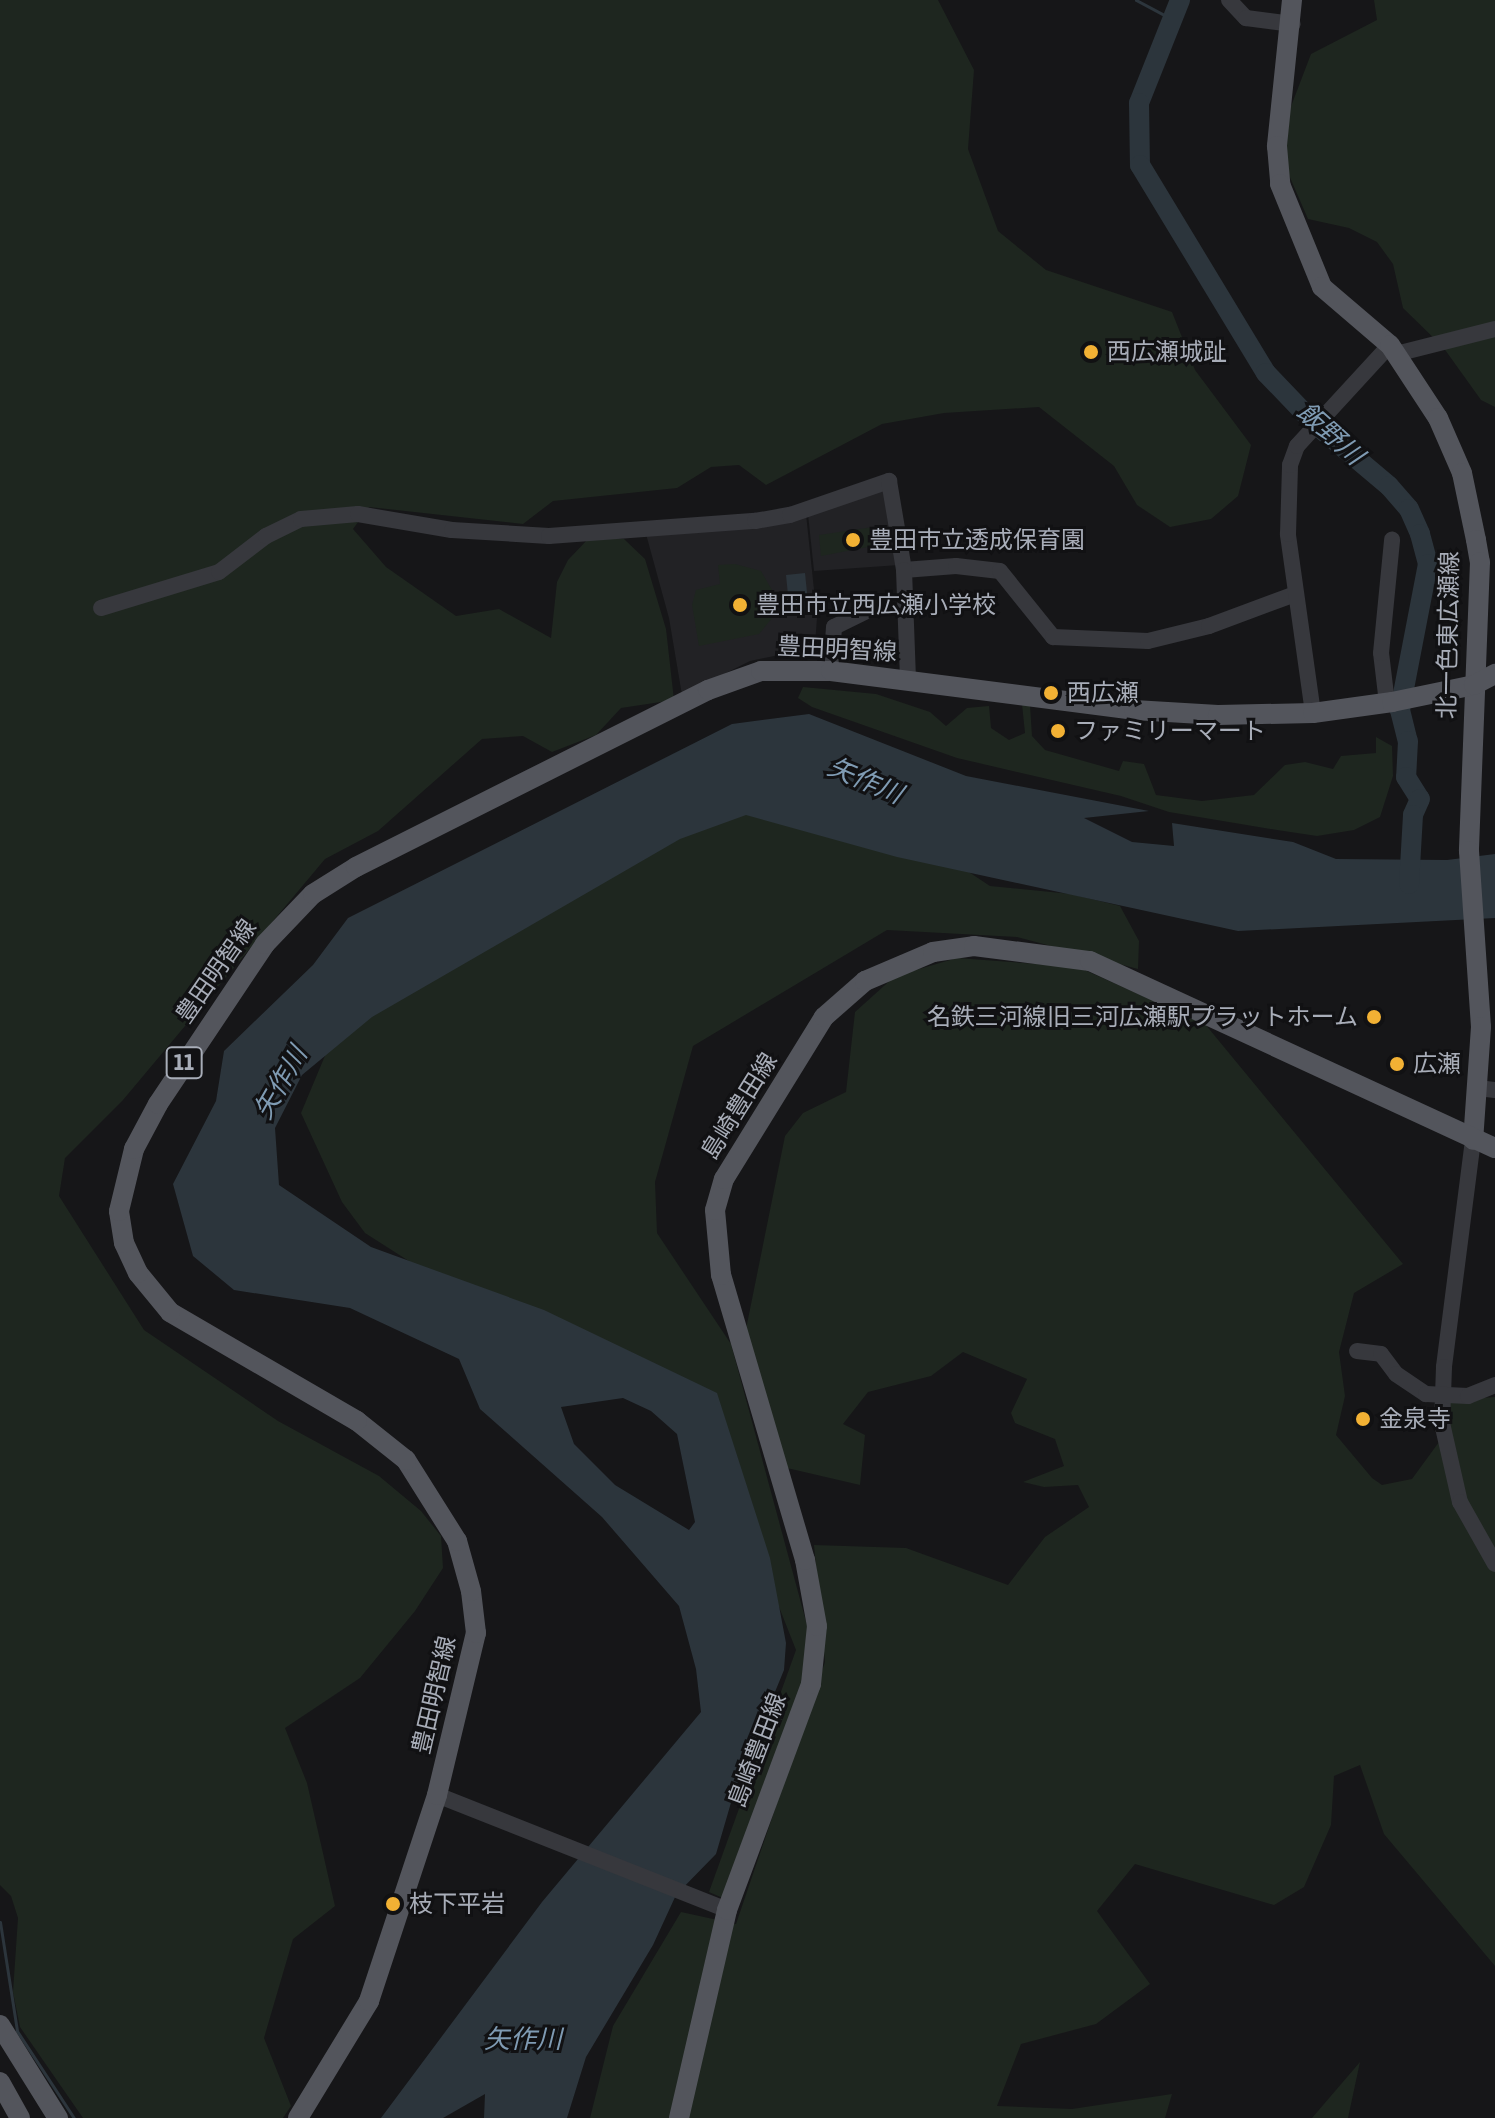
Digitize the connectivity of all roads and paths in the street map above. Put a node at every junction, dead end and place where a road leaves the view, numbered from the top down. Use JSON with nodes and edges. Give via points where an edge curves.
{"nodes":[{"id":1,"x":1229,"y":0,"type":"edge"},
{"id":2,"x":1292,"y":0,"type":"edge"},
{"id":3,"x":1293,"y":24,"type":"junction"},
{"id":4,"x":1495,"y":329,"type":"edge"},
{"id":5,"x":1393,"y":350,"type":"junction"},
{"id":6,"x":1392,"y":540,"type":"dead end"},
{"id":7,"x":904,"y":570,"type":"junction"},
{"id":8,"x":1295,"y":594,"type":"junction"},
{"id":9,"x":101,"y":608,"type":"dead end"},
{"id":10,"x":865,"y":612,"type":"dead end"},
{"id":11,"x":831,"y":671,"type":"junction"},
{"id":12,"x":1495,"y":674,"type":"edge"},
{"id":13,"x":908,"y":680,"type":"junction"},
{"id":14,"x":1474,"y":685,"type":"junction"},
{"id":15,"x":1389,"y":702,"type":"junction"},
{"id":16,"x":1313,"y":713,"type":"junction"},
{"id":17,"x":1486,"y":1089,"type":"edge"},
{"id":18,"x":1473,"y":1140,"type":"junction"},
{"id":19,"x":1495,"y":1148,"type":"edge"},
{"id":20,"x":1357,"y":1351,"type":"dead end"},
{"id":21,"x":1495,"y":1385,"type":"edge"},
{"id":22,"x":1443,"y":1393,"type":"junction"},
{"id":23,"x":1495,"y":1564,"type":"edge"},
{"id":24,"x":437,"y":1795,"type":"junction"},
{"id":25,"x":722,"y":1908,"type":"junction"},
{"id":26,"x":0,"y":2025,"type":"edge"},
{"id":27,"x":1,"y":2087,"type":"edge"},
{"id":28,"x":18,"y":2118,"type":"edge"},
{"id":29,"x":58,"y":2118,"type":"edge"},
{"id":30,"x":298,"y":2118,"type":"edge"},
{"id":31,"x":679,"y":2118,"type":"edge"}],
"edges":[{"from":1,"to":3,"type":"street","via":[[1246,18]]},
{"from":2,"to":3,"type":"main road","name":"北一色東広瀬線"},
{"from":3,"to":5,"type":"main road","name":"北一色東広瀬線","via":[[1277,146],[1280,184],[1322,287]]},
{"from":4,"to":5,"type":"street"},
{"from":5,"to":8,"type":"street","via":[[1305,437],[1289,473]]},
{"from":5,"to":14,"type":"main road","name":"北一色東広瀬線","via":[[1438,418],[1462,473],[1480,562]]},
{"from":6,"to":15,"type":"street","via":[[1381,653]]},
{"from":7,"to":8,"type":"street","via":[[956,566],[1000,571],[1053,637],[1148,641],[1209,626]]},
{"from":7,"to":9,"type":"street","via":[[889,481],[767,519],[549,536],[452,530],[358,514],[301,519],[266,536],[219,572]]},
{"from":7,"to":13,"type":"street"},
{"from":8,"to":16,"type":"street","via":[[1308,650]]},
{"from":10,"to":11,"type":"street","via":[[834,627]]},
{"from":11,"to":13,"type":"main road","name":"豊田明智線","number":"11"},
{"from":11,"to":24,"type":"main road","name":"豊田明智線","number":"11","via":[[761,671],[708,690],[356,867],[313,894],[265,944],[202,1034],[158,1104],[123,1181],[119,1211],[124,1243],[138,1273],[170,1312],[388,1443],[440,1507],[467,1572],[476,1633]]},
{"from":12,"to":14,"type":"main road","name":"豊田明智線","number":"11"},
{"from":13,"to":16,"type":"main road","name":"豊田明智線","number":"11","via":[[1134,710]]},
{"from":14,"to":15,"type":"main road","name":"豊田明智線","number":"11"},
{"from":14,"to":17,"type":"main road","name":"北一色東広瀬線","via":[[1470,821]]},
{"from":15,"to":16,"type":"main road","name":"豊田明智線","number":"11"},
{"from":17,"to":18,"type":"main road","name":"北一色東広瀬線"},
{"from":18,"to":19,"type":"main road","name":"島崎豊田線"},
{"from":18,"to":22,"type":"street"},
{"from":18,"to":25,"type":"main road","name":"島崎豊田線","via":[[1090,961],[974,946],[933,952],[865,981],[824,1017],[724,1179],[715,1210],[721,1275],[805,1560],[817,1626],[811,1684]]},
{"from":20,"to":22,"type":"street","via":[[1381,1354],[1418,1390]]},
{"from":21,"to":22,"type":"street","via":[[1468,1396]]},
{"from":22,"to":23,"type":"street","via":[[1448,1466],[1475,1534]]},
{"from":24,"to":25,"type":"street"},
{"from":24,"to":30,"type":"main road","name":"豊田明智線","number":"11","via":[[369,2001]]},
{"from":25,"to":31,"type":"main road","name":"島崎豊田線"},
{"from":26,"to":29,"type":"main road"},
{"from":27,"to":28,"type":"main road"}]}
